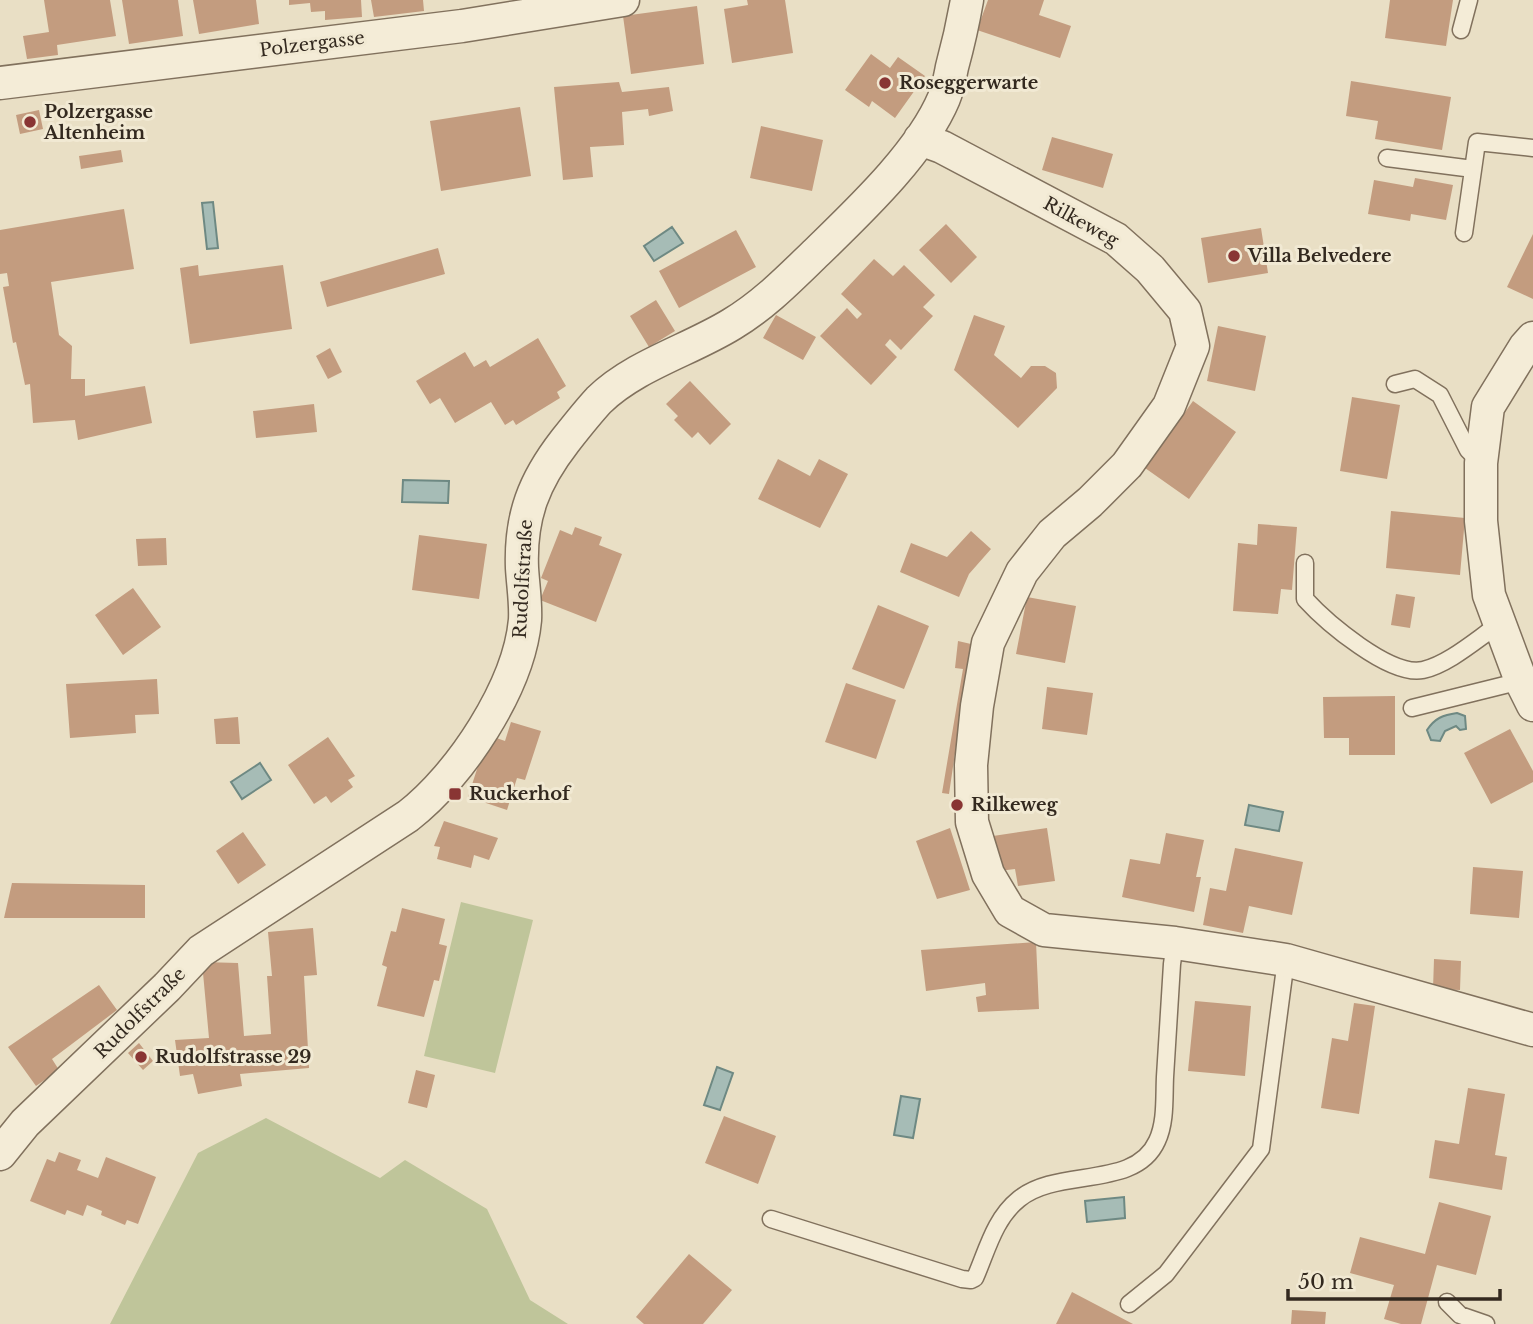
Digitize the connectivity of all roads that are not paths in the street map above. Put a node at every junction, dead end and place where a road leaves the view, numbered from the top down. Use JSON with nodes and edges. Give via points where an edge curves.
{"nodes":[{"id":1,"x":623,"y":0,"type":"edge"},
{"id":2,"x":967,"y":0,"type":"edge"},
{"id":3,"x":1469,"y":0,"type":"edge"},
{"id":4,"x":1461,"y":30,"type":"dead end"},
{"id":5,"x":0,"y":83,"type":"edge"},
{"id":6,"x":920,"y":139,"type":"junction"},
{"id":7,"x":1533,"y":148,"type":"edge"},
{"id":8,"x":1387,"y":158,"type":"dead end"},
{"id":9,"x":1473,"y":169,"type":"junction"},
{"id":10,"x":1464,"y":233,"type":"dead end"},
{"id":11,"x":1533,"y":338,"type":"edge"},
{"id":12,"x":1395,"y":384,"type":"dead end"},
{"id":13,"x":1480,"y":463,"type":"junction"},
{"id":14,"x":1305,"y":563,"type":"dead end"},
{"id":15,"x":1498,"y":625,"type":"junction"},
{"id":16,"x":1527,"y":693,"type":"edge"},
{"id":17,"x":1412,"y":708,"type":"dead end"},
{"id":18,"x":1175,"y":943,"type":"junction"},
{"id":19,"x":1286,"y":960,"type":"junction"},
{"id":20,"x":1533,"y":1030,"type":"edge"},
{"id":21,"x":0,"y":1154,"type":"edge"},
{"id":22,"x":771,"y":1219,"type":"dead end"},
{"id":23,"x":1447,"y":1302,"type":"dead end"},
{"id":24,"x":1129,"y":1304,"type":"dead end"},
{"id":25,"x":1486,"y":1324,"type":"edge"}],
"edges":[{"from":1,"to":5,"type":"street","name":"Polzergasse","via":[[463,26]]},
{"from":2,"to":6,"type":"street","name":"Rudolfstraße","via":[[945,98]]},
{"from":3,"to":4,"type":"lane"},
{"from":6,"to":18,"type":"street","name":"Rilkeweg","via":[[1116,239],[1150,269],[1185,311],[1193,346],[1169,405],[1127,465],[1052,534],[1022,572],[988,643],[971,765],[972,822],[988,874],[1010,911],[1044,930]]},
{"from":6,"to":21,"type":"street","name":"Rudolfstraße","via":[[842,228],[761,305],[609,392],[564,443],[534,490],[524,521],[525,621],[513,672],[486,722],[428,801],[201,951],[25,1123]]},
{"from":7,"to":9,"type":"lane","via":[[1477,142]]},
{"from":8,"to":9,"type":"lane"},
{"from":9,"to":10,"type":"lane"},
{"from":11,"to":13,"type":"street","via":[[1488,407]]},
{"from":12,"to":13,"type":"lane","via":[[1415,379],[1440,395],[1468,450]]},
{"from":13,"to":15,"type":"street","via":[[1486,571]]},
{"from":14,"to":15,"type":"lane","via":[[1305,599],[1345,636],[1394,666],[1422,670]]},
{"from":15,"to":16,"type":"street"},
{"from":16,"to":17,"type":"lane"},
{"from":18,"to":19,"type":"street","name":"Rilkeweg"},
{"from":18,"to":22,"type":"lane","via":[[1162,1129],[1150,1154],[1128,1169],[1055,1182],[1020,1198],[986,1245],[975,1278],[962,1279]]},
{"from":19,"to":20,"type":"street","name":"Rilkeweg"},
{"from":19,"to":24,"type":"lane","via":[[1261,1149],[1166,1274]]},
{"from":23,"to":25,"type":"lane","via":[[1460,1315]]}]}
